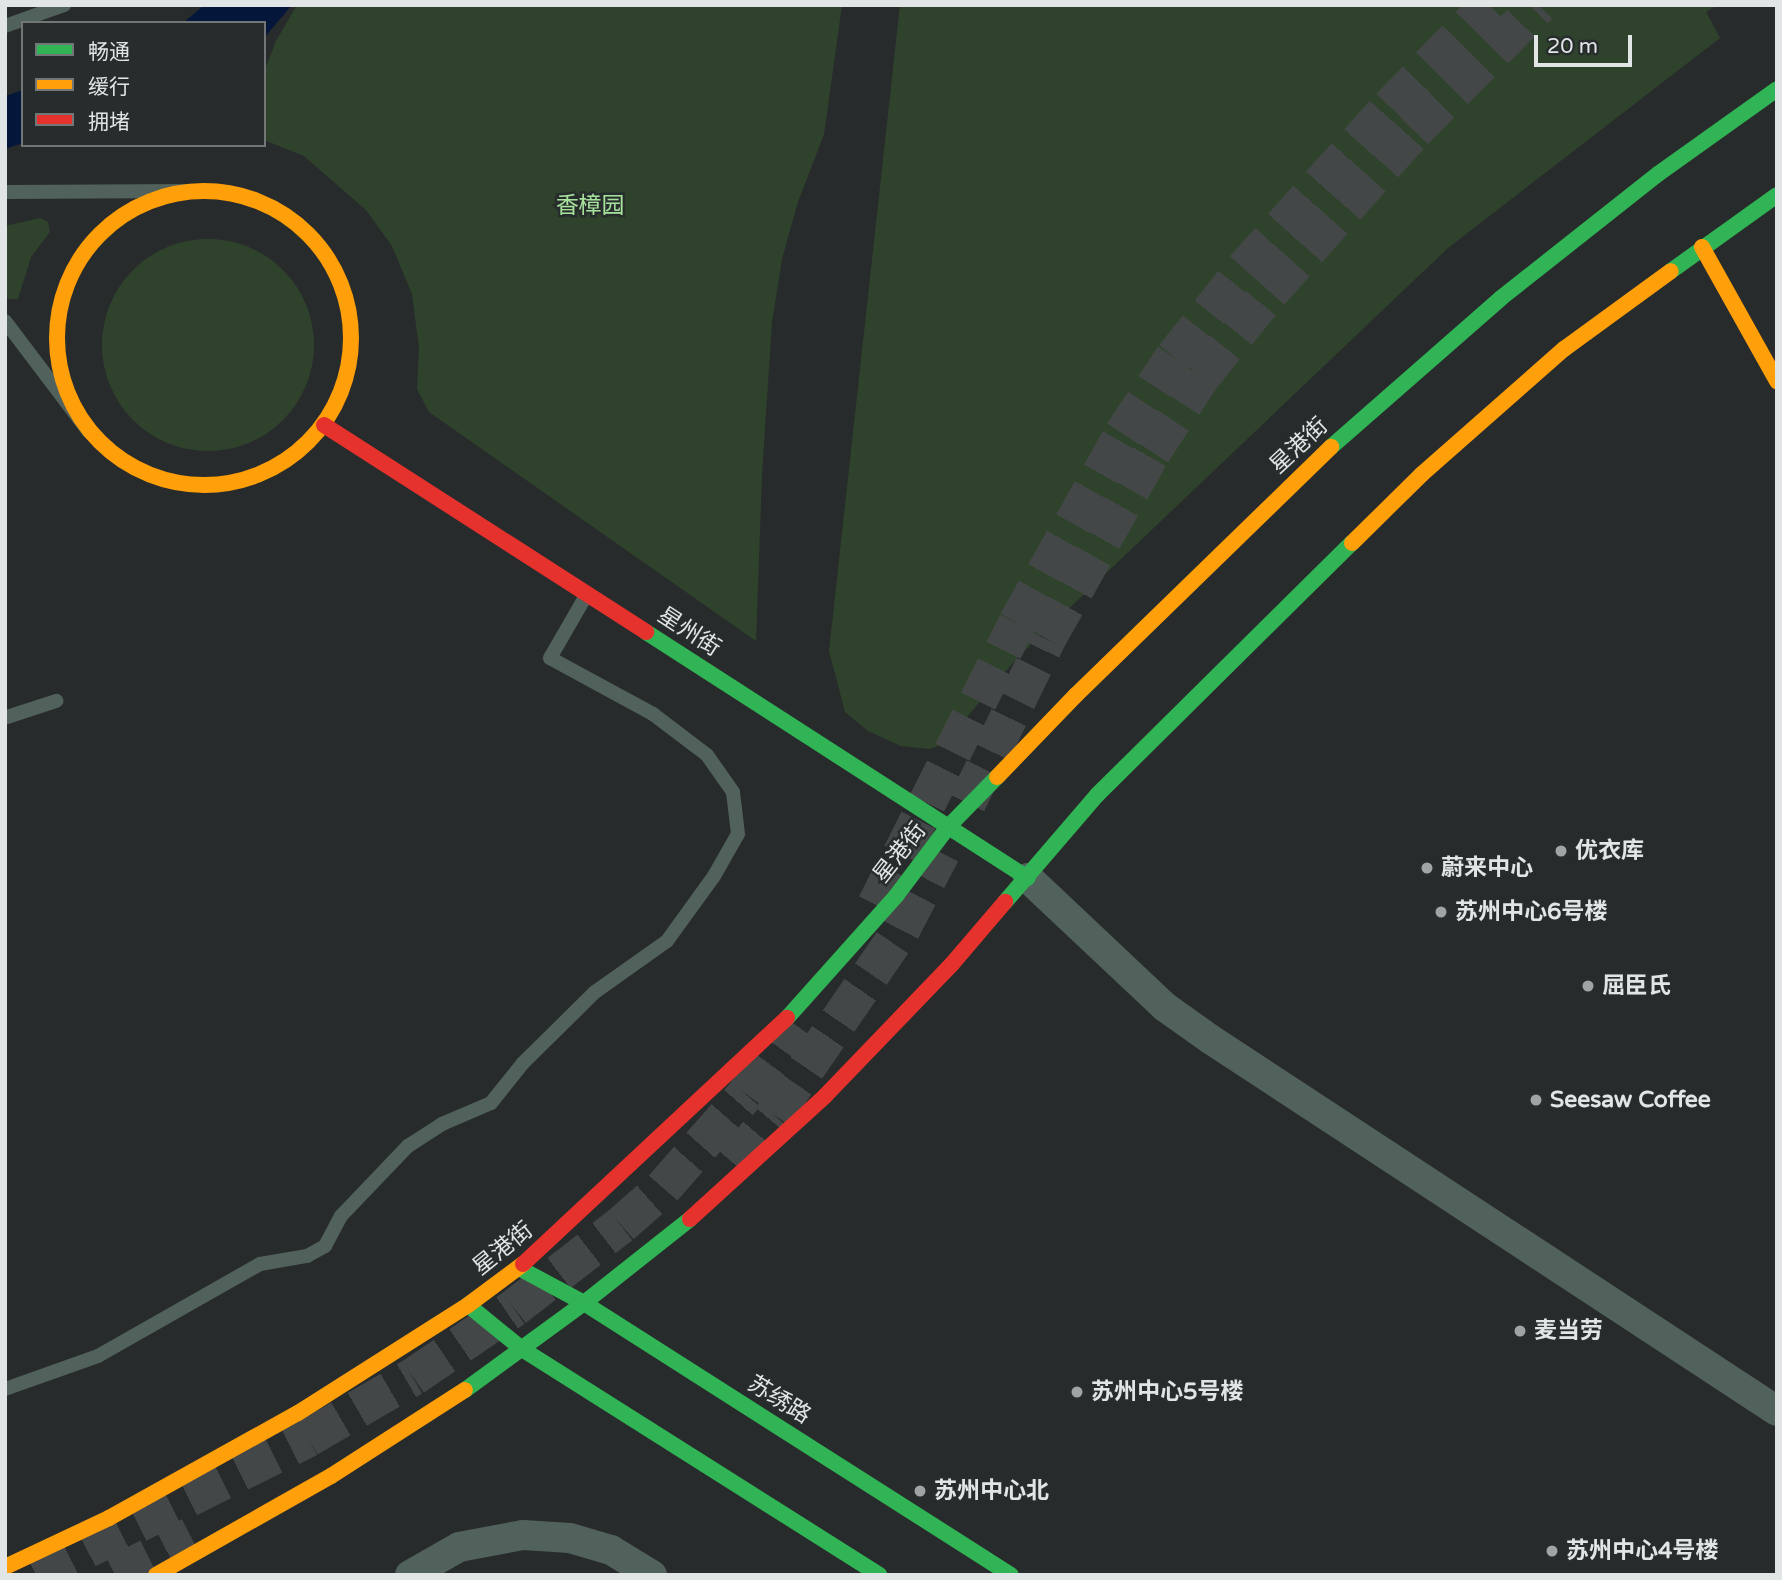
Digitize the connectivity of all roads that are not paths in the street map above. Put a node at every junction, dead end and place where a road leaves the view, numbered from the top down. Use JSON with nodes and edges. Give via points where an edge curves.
{"nodes":[{"id":1,"x":64,"y":5,"type":"edge"},
{"id":2,"x":5,"y":26,"type":"edge"},
{"id":3,"x":1777,"y":89,"type":"edge"},
{"id":4,"x":188,"y":191,"type":"junction"},
{"id":5,"x":5,"y":192,"type":"edge"},
{"id":6,"x":1777,"y":195,"type":"edge"},
{"id":7,"x":1702,"y":247,"type":"junction"},
{"id":8,"x":5,"y":321,"type":"edge"},
{"id":9,"x":1777,"y":381,"type":"edge"},
{"id":10,"x":324,"y":425,"type":"junction"},
{"id":11,"x":89,"y":432,"type":"junction"},
{"id":12,"x":587,"y":593,"type":"junction"},
{"id":13,"x":56,"y":701,"type":"dead end"},
{"id":14,"x":7,"y":717,"type":"edge"},
{"id":15,"x":948,"y":827,"type":"junction"},
{"id":16,"x":1028,"y":878,"type":"junction"},
{"id":17,"x":519,"y":1268,"type":"junction"},
{"id":18,"x":584,"y":1303,"type":"junction"},
{"id":19,"x":468,"y":1305,"type":"junction"},
{"id":20,"x":522,"y":1349,"type":"junction"},
{"id":21,"x":5,"y":1389,"type":"edge"},
{"id":22,"x":1777,"y":1411,"type":"edge"},
{"id":23,"x":5,"y":1567,"type":"edge"},
{"id":24,"x":156,"y":1575,"type":"edge"},
{"id":25,"x":410,"y":1575,"type":"edge"},
{"id":26,"x":652,"y":1575,"type":"edge"},
{"id":27,"x":879,"y":1575,"type":"edge"},
{"id":28,"x":1011,"y":1575,"type":"edge"}],
"edges":[{"from":1,"to":2,"type":"lane"},
{"from":3,"to":15,"type":"main road","name":"星港街","via":[[1658,174],[1433,354],[1316,460]]},
{"from":4,"to":5,"type":"lane"},
{"from":4,"to":10,"type":"main road","via":[[230,192],[270,206],[305,230],[331,264],[347,303],[351,345],[344,387]]},
{"from":4,"to":11,"type":"main road","via":[[147,201],[115,220],[88,245],[69,276],[58,311],[56,348],[63,384]]},
{"from":6,"to":7,"type":"main road"},
{"from":7,"to":9,"type":"main road"},
{"from":7,"to":16,"type":"main road","via":[[1564,349],[1432,464],[1097,794]]},
{"from":8,"to":11,"type":"lane"},
{"from":10,"to":11,"type":"main road","via":[[286,463],[236,484],[208,485],[181,485],[130,467]]},
{"from":10,"to":12,"type":"main road","name":"星州街"},
{"from":12,"to":15,"type":"main road","name":"星州街"},
{"from":12,"to":21,"type":"lane","via":[[550,658],[653,714],[707,755],[733,792],[738,834],[667,942],[594,992],[523,1063],[491,1104],[442,1124],[408,1146],[341,1216],[325,1246],[307,1256],[260,1264],[98,1356]]},
{"from":13,"to":14,"type":"lane"},
{"from":15,"to":16,"type":"main road","name":"星州街"},
{"from":15,"to":17,"type":"main road","name":"星港街","via":[[896,896],[771,1037]]},
{"from":16,"to":18,"type":"main road","via":[[825,1096],[696,1214]]},
{"from":16,"to":22,"type":"street","via":[[1165,1007]]},
{"from":17,"to":18,"type":"main road","name":"苏绣路"},
{"from":17,"to":19,"type":"main road","name":"星港街"},
{"from":18,"to":20,"type":"main road"},
{"from":18,"to":28,"type":"main road","name":"苏绣路"},
{"from":19,"to":20,"type":"main road"},
{"from":19,"to":23,"type":"main road","name":"星港街","via":[[216,1460]]},
{"from":20,"to":24,"type":"main road","via":[[430,1415]]},
{"from":20,"to":27,"type":"main road"},
{"from":25,"to":26,"type":"street","via":[[459,1546],[523,1535],[570,1538],[611,1549]]}]}
